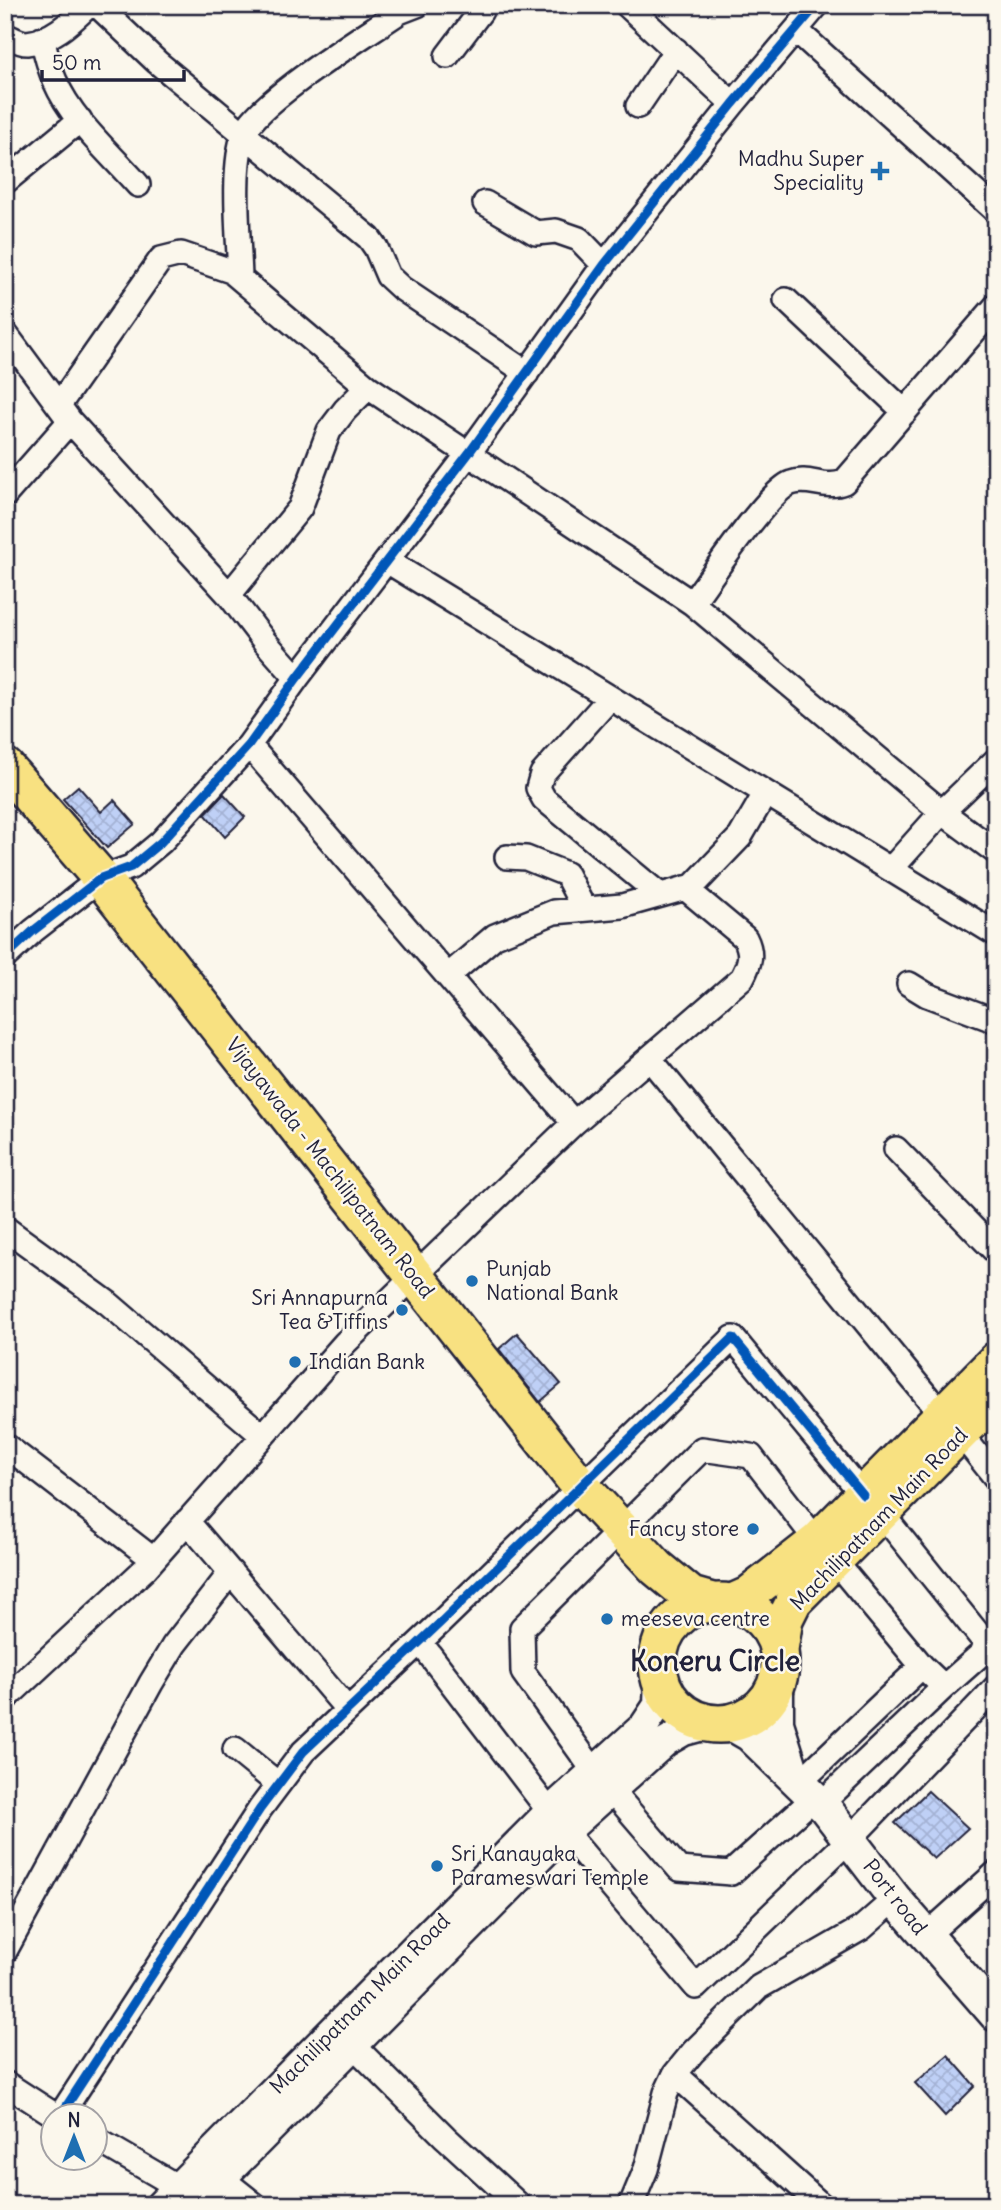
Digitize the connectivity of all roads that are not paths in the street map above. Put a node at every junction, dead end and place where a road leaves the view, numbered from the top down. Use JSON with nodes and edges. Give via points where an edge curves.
{"nodes":[{"id":1,"x":89,"y":5,"type":"edge"},
{"id":2,"x":97,"y":5,"type":"edge"},
{"id":3,"x":417,"y":5,"type":"edge"},
{"id":4,"x":482,"y":5,"type":"edge"},
{"id":5,"x":626,"y":5,"type":"edge"},
{"id":6,"x":817,"y":5,"type":"edge"},
{"id":7,"x":796,"y":30,"type":"junction"},
{"id":8,"x":5,"y":35,"type":"edge"},
{"id":9,"x":42,"y":39,"type":"junction"},
{"id":10,"x":676,"y":50,"type":"junction"},
{"id":11,"x":447,"y":56,"type":"dead end"},
{"id":12,"x":733,"y":104,"type":"junction"},
{"id":13,"x":638,"y":106,"type":"dead end"},
{"id":14,"x":80,"y":120,"type":"junction"},
{"id":15,"x":244,"y":133,"type":"junction"},
{"id":16,"x":6,"y":181,"type":"edge"},
{"id":17,"x":138,"y":185,"type":"dead end"},
{"id":18,"x":485,"y":203,"type":"dead end"},
{"id":19,"x":996,"y":211,"type":"edge"},
{"id":20,"x":604,"y":265,"type":"junction"},
{"id":21,"x":240,"y":278,"type":"junction"},
{"id":22,"x":786,"y":300,"type":"dead end"},
{"id":23,"x":996,"y":306,"type":"edge"},
{"id":24,"x":5,"y":333,"type":"edge"},
{"id":25,"x":527,"y":373,"type":"junction"},
{"id":26,"x":368,"y":387,"type":"junction"},
{"id":27,"x":905,"y":412,"type":"junction"},
{"id":28,"x":65,"y":413,"type":"junction"},
{"id":29,"x":469,"y":453,"type":"junction"},
{"id":30,"x":5,"y":495,"type":"edge"},
{"id":31,"x":387,"y":561,"type":"junction"},
{"id":32,"x":229,"y":595,"type":"junction"},
{"id":33,"x":692,"y":603,"type":"junction"},
{"id":34,"x":298,"y":678,"type":"junction"},
{"id":35,"x":609,"y":699,"type":"junction"},
{"id":36,"x":249,"y":744,"type":"junction"},
{"id":37,"x":996,"y":760,"type":"edge"},
{"id":38,"x":5,"y":767,"type":"edge"},
{"id":39,"x":765,"y":794,"type":"junction"},
{"id":40,"x":942,"y":812,"type":"junction"},
{"id":41,"x":996,"y":852,"type":"edge"},
{"id":42,"x":507,"y":857,"type":"dead end"},
{"id":43,"x":891,"y":869,"type":"junction"},
{"id":44,"x":101,"y":878,"type":"junction"},
{"id":45,"x":685,"y":888,"type":"junction"},
{"id":46,"x":660,"y":895,"type":"junction"},
{"id":47,"x":584,"y":909,"type":"junction"},
{"id":48,"x":996,"y":934,"type":"edge"},
{"id":49,"x":5,"y":957,"type":"edge"},
{"id":50,"x":449,"y":975,"type":"junction"},
{"id":51,"x":909,"y":984,"type":"dead end"},
{"id":52,"x":996,"y":1021,"type":"edge"},
{"id":53,"x":650,"y":1059,"type":"junction"},
{"id":54,"x":574,"y":1123,"type":"junction"},
{"id":55,"x":896,"y":1149,"type":"dead end"},
{"id":56,"x":5,"y":1228,"type":"edge"},
{"id":57,"x":996,"y":1252,"type":"edge"},
{"id":58,"x":415,"y":1275,"type":"junction"},
{"id":59,"x":996,"y":1360,"type":"edge"},
{"id":60,"x":996,"y":1398,"type":"edge"},
{"id":61,"x":952,"y":1425,"type":"junction"},
{"id":62,"x":263,"y":1436,"type":"junction"},
{"id":63,"x":5,"y":1446,"type":"edge"},
{"id":64,"x":996,"y":1478,"type":"edge"},
{"id":65,"x":581,"y":1487,"type":"junction"},
{"id":66,"x":872,"y":1505,"type":"junction"},
{"id":67,"x":187,"y":1521,"type":"junction"},
{"id":68,"x":621,"y":1531,"type":"junction"},
{"id":69,"x":826,"y":1550,"type":"junction"},
{"id":70,"x":153,"y":1559,"type":"junction"},
{"id":71,"x":657,"y":1568,"type":"junction"},
{"id":72,"x":231,"y":1572,"type":"junction"},
{"id":73,"x":721,"y":1603,"type":"junction"},
{"id":74,"x":672,"y":1624,"type":"junction"},
{"id":75,"x":420,"y":1642,"type":"junction"},
{"id":76,"x":780,"y":1649,"type":"junction"},
{"id":77,"x":992,"y":1651,"type":"edge"},
{"id":78,"x":922,"y":1666,"type":"junction"},
{"id":79,"x":659,"y":1675,"type":"junction"},
{"id":80,"x":10,"y":1687,"type":"edge"},
{"id":81,"x":777,"y":1687,"type":"junction"},
{"id":82,"x":944,"y":1687,"type":"junction"},
{"id":83,"x":996,"y":1687,"type":"edge"},
{"id":84,"x":347,"y":1709,"type":"junction"},
{"id":85,"x":720,"y":1724,"type":"junction"},
{"id":86,"x":234,"y":1749,"type":"dead end"},
{"id":87,"x":603,"y":1781,"type":"junction"},
{"id":88,"x":278,"y":1784,"type":"junction"},
{"id":89,"x":807,"y":1791,"type":"junction"},
{"id":90,"x":557,"y":1822,"type":"junction"},
{"id":91,"x":850,"y":1839,"type":"junction"},
{"id":92,"x":996,"y":1874,"type":"edge"},
{"id":93,"x":895,"y":1899,"type":"junction"},
{"id":94,"x":926,"y":1936,"type":"junction"},
{"id":95,"x":5,"y":1951,"type":"edge"},
{"id":96,"x":996,"y":2015,"type":"edge"},
{"id":97,"x":353,"y":2045,"type":"junction"},
{"id":98,"x":675,"y":2074,"type":"junction"},
{"id":99,"x":6,"y":2085,"type":"edge"},
{"id":100,"x":67,"y":2102,"type":"edge"},
{"id":101,"x":38,"y":2104,"type":"edge"},
{"id":102,"x":108,"y":2148,"type":"edge"},
{"id":103,"x":221,"y":2178,"type":"junction"},
{"id":104,"x":183,"y":2199,"type":"edge"},
{"id":105,"x":255,"y":2205,"type":"edge"},
{"id":106,"x":519,"y":2205,"type":"edge"},
{"id":107,"x":631,"y":2205,"type":"edge"},
{"id":108,"x":821,"y":2205,"type":"edge"}],
"edges":[{"from":1,"to":9,"type":"street","via":[[61,30]]},
{"from":2,"to":15,"type":"street","via":[[157,62]]},
{"from":3,"to":15,"type":"street","via":[[399,12],[290,87],[256,114]]},
{"from":4,"to":11,"type":"street"},
{"from":5,"to":10,"type":"street"},
{"from":6,"to":7,"type":"street"},
{"from":7,"to":12,"type":"street"},
{"from":7,"to":19,"type":"street"},
{"from":8,"to":9,"type":"street","via":[[24,43]]},
{"from":9,"to":14,"type":"street","via":[[55,82]]},
{"from":10,"to":12,"type":"street"},
{"from":10,"to":13,"type":"street"},
{"from":12,"to":20,"type":"street"},
{"from":14,"to":16,"type":"street"},
{"from":14,"to":17,"type":"street"},
{"from":15,"to":21,"type":"street","via":[[237,165]]},
{"from":15,"to":25,"type":"street","via":[[369,238],[388,276],[401,288]]},
{"from":18,"to":20,"type":"street","via":[[536,233],[556,231],[579,239]]},
{"from":20,"to":25,"type":"street"},
{"from":21,"to":26,"type":"street"},
{"from":21,"to":28,"type":"street","via":[[181,254],[161,259]]},
{"from":22,"to":27,"type":"street"},
{"from":23,"to":27,"type":"street"},
{"from":24,"to":28,"type":"street"},
{"from":25,"to":29,"type":"street"},
{"from":26,"to":29,"type":"street"},
{"from":26,"to":32,"type":"street","via":[[329,431],[300,508]]},
{"from":27,"to":33,"type":"street","via":[[844,482],[793,482],[783,487]]},
{"from":28,"to":30,"type":"street"},
{"from":28,"to":32,"type":"street"},
{"from":29,"to":31,"type":"street"},
{"from":29,"to":33,"type":"street"},
{"from":31,"to":34,"type":"street"},
{"from":31,"to":35,"type":"street"},
{"from":32,"to":34,"type":"street"},
{"from":33,"to":40,"type":"street"},
{"from":34,"to":36,"type":"street"},
{"from":35,"to":39,"type":"street"},
{"from":35,"to":46,"type":"street","via":[[542,774],[538,788],[544,799]]},
{"from":36,"to":44,"type":"street","via":[[161,842],[131,867]]},
{"from":36,"to":50,"type":"street"},
{"from":37,"to":40,"type":"street"},
{"from":38,"to":44,"type":"highway","name":"Vijayawada - Machilipatnam Road"},
{"from":39,"to":43,"type":"street"},
{"from":39,"to":45,"type":"street","via":[[740,837],[693,886]]},
{"from":40,"to":41,"type":"street"},
{"from":40,"to":43,"type":"street"},
{"from":42,"to":47,"type":"street","via":[[526,858],[566,874]]},
{"from":43,"to":48,"type":"street"},
{"from":44,"to":49,"type":"street"},
{"from":44,"to":58,"type":"highway","name":"Vijayawada - Machilipatnam Road"},
{"from":45,"to":46,"type":"street"},
{"from":45,"to":53,"type":"street","via":[[746,938],[751,959],[742,978]]},
{"from":46,"to":47,"type":"street","via":[[622,906]]},
{"from":47,"to":50,"type":"street","via":[[554,912],[495,936]]},
{"from":50,"to":54,"type":"street"},
{"from":51,"to":52,"type":"street"},
{"from":53,"to":54,"type":"street"},
{"from":53,"to":61,"type":"street"},
{"from":54,"to":58,"type":"street"},
{"from":55,"to":57,"type":"street"},
{"from":56,"to":62,"type":"street","via":[[108,1303]]},
{"from":58,"to":62,"type":"street","via":[[345,1343]]},
{"from":58,"to":65,"type":"highway","name":"Vijayawada - Machilipatnam Road"},
{"from":59,"to":61,"type":"main road","name":"Machilipatnam Main Road"},
{"from":60,"to":61,"type":"main road","name":"Machilipatnam Main Road"},
{"from":61,"to":64,"type":"street"},
{"from":61,"to":66,"type":"main road","name":"Machilipatnam Main Road"},
{"from":62,"to":67,"type":"street"},
{"from":63,"to":70,"type":"street"},
{"from":65,"to":66,"type":"street","via":[[733,1338]]},
{"from":65,"to":68,"type":"highway","name":"Vijayawada - Machilipatnam Road"},
{"from":65,"to":75,"type":"street"},
{"from":66,"to":69,"type":"main road","name":"Machilipatnam Main Road"},
{"from":66,"to":77,"type":"street"},
{"from":67,"to":70,"type":"street"},
{"from":67,"to":72,"type":"street"},
{"from":68,"to":69,"type":"street","via":[[702,1449],[751,1456]]},
{"from":68,"to":71,"type":"highway","name":"Vijayawada - Machilipatnam Road"},
{"from":68,"to":87,"type":"street","via":[[522,1628],[523,1672]]},
{"from":69,"to":73,"type":"main road","name":"Machilipatnam Main Road","via":[[748,1595]]},
{"from":69,"to":76,"type":"main road","name":"Machilipatnam Main Road","via":[[793,1601]]},
{"from":69,"to":78,"type":"street"},
{"from":70,"to":80,"type":"street"},
{"from":71,"to":73,"type":"highway","name":"Vijayawada - Machilipatnam Road","via":[[691,1596]]},
{"from":71,"to":74,"type":"highway","name":"Vijayawada - Machilipatnam Road","via":[[674,1608]]},
{"from":72,"to":84,"type":"street"},
{"from":72,"to":95,"type":"street","via":[[174,1645],[151,1683]]},
{"from":73,"to":74,"type":"highway","via":[[697,1606]]},
{"from":73,"to":76,"type":"highway","via":[[747,1608],[773,1633]]},
{"from":74,"to":79,"type":"highway","via":[[658,1657]]},
{"from":75,"to":84,"type":"street"},
{"from":75,"to":90,"type":"street"},
{"from":76,"to":81,"type":"highway"},
{"from":77,"to":82,"type":"street"},
{"from":78,"to":82,"type":"street"},
{"from":78,"to":89,"type":"street"},
{"from":79,"to":85,"type":"highway","via":[[676,1708],[692,1719]]},
{"from":79,"to":87,"type":"street","name":"Machilipatnam Main Road","via":[[658,1705]]},
{"from":81,"to":85,"type":"highway","via":[[750,1717]]},
{"from":81,"to":89,"type":"main road","name":"Port road","via":[[777,1723]]},
{"from":82,"to":89,"type":"street"},
{"from":83,"to":91,"type":"street"},
{"from":84,"to":88,"type":"street"},
{"from":85,"to":87,"type":"street","name":"Machilipatnam Main Road","via":[[684,1731]]},
{"from":85,"to":89,"type":"main road","name":"Port road","via":[[750,1735]]},
{"from":86,"to":88,"type":"street"},
{"from":87,"to":89,"type":"street","via":[[679,1870],[732,1873]]},
{"from":87,"to":90,"type":"street","name":"Machilipatnam Main Road"},
{"from":88,"to":100,"type":"street"},
{"from":89,"to":91,"type":"main road","name":"Port road"},
{"from":90,"to":91,"type":"street","via":[[695,1987]]},
{"from":90,"to":97,"type":"street","name":"Machilipatnam Main Road"},
{"from":90,"to":104,"type":"street","name":"Machilipatnam Main Road"},
{"from":91,"to":93,"type":"main road","name":"Port road"},
{"from":92,"to":94,"type":"street"},
{"from":93,"to":94,"type":"main road","name":"Port road"},
{"from":93,"to":98,"type":"street","via":[[862,1928],[759,1987]]},
{"from":94,"to":96,"type":"main road","name":"Port road"},
{"from":97,"to":103,"type":"street","name":"Machilipatnam Main Road"},
{"from":97,"to":106,"type":"street"},
{"from":98,"to":107,"type":"street"},
{"from":98,"to":108,"type":"street"},
{"from":99,"to":101,"type":"street"},
{"from":102,"to":104,"type":"street"},
{"from":103,"to":104,"type":"street","name":"Machilipatnam Main Road"},
{"from":103,"to":105,"type":"street"}]}
